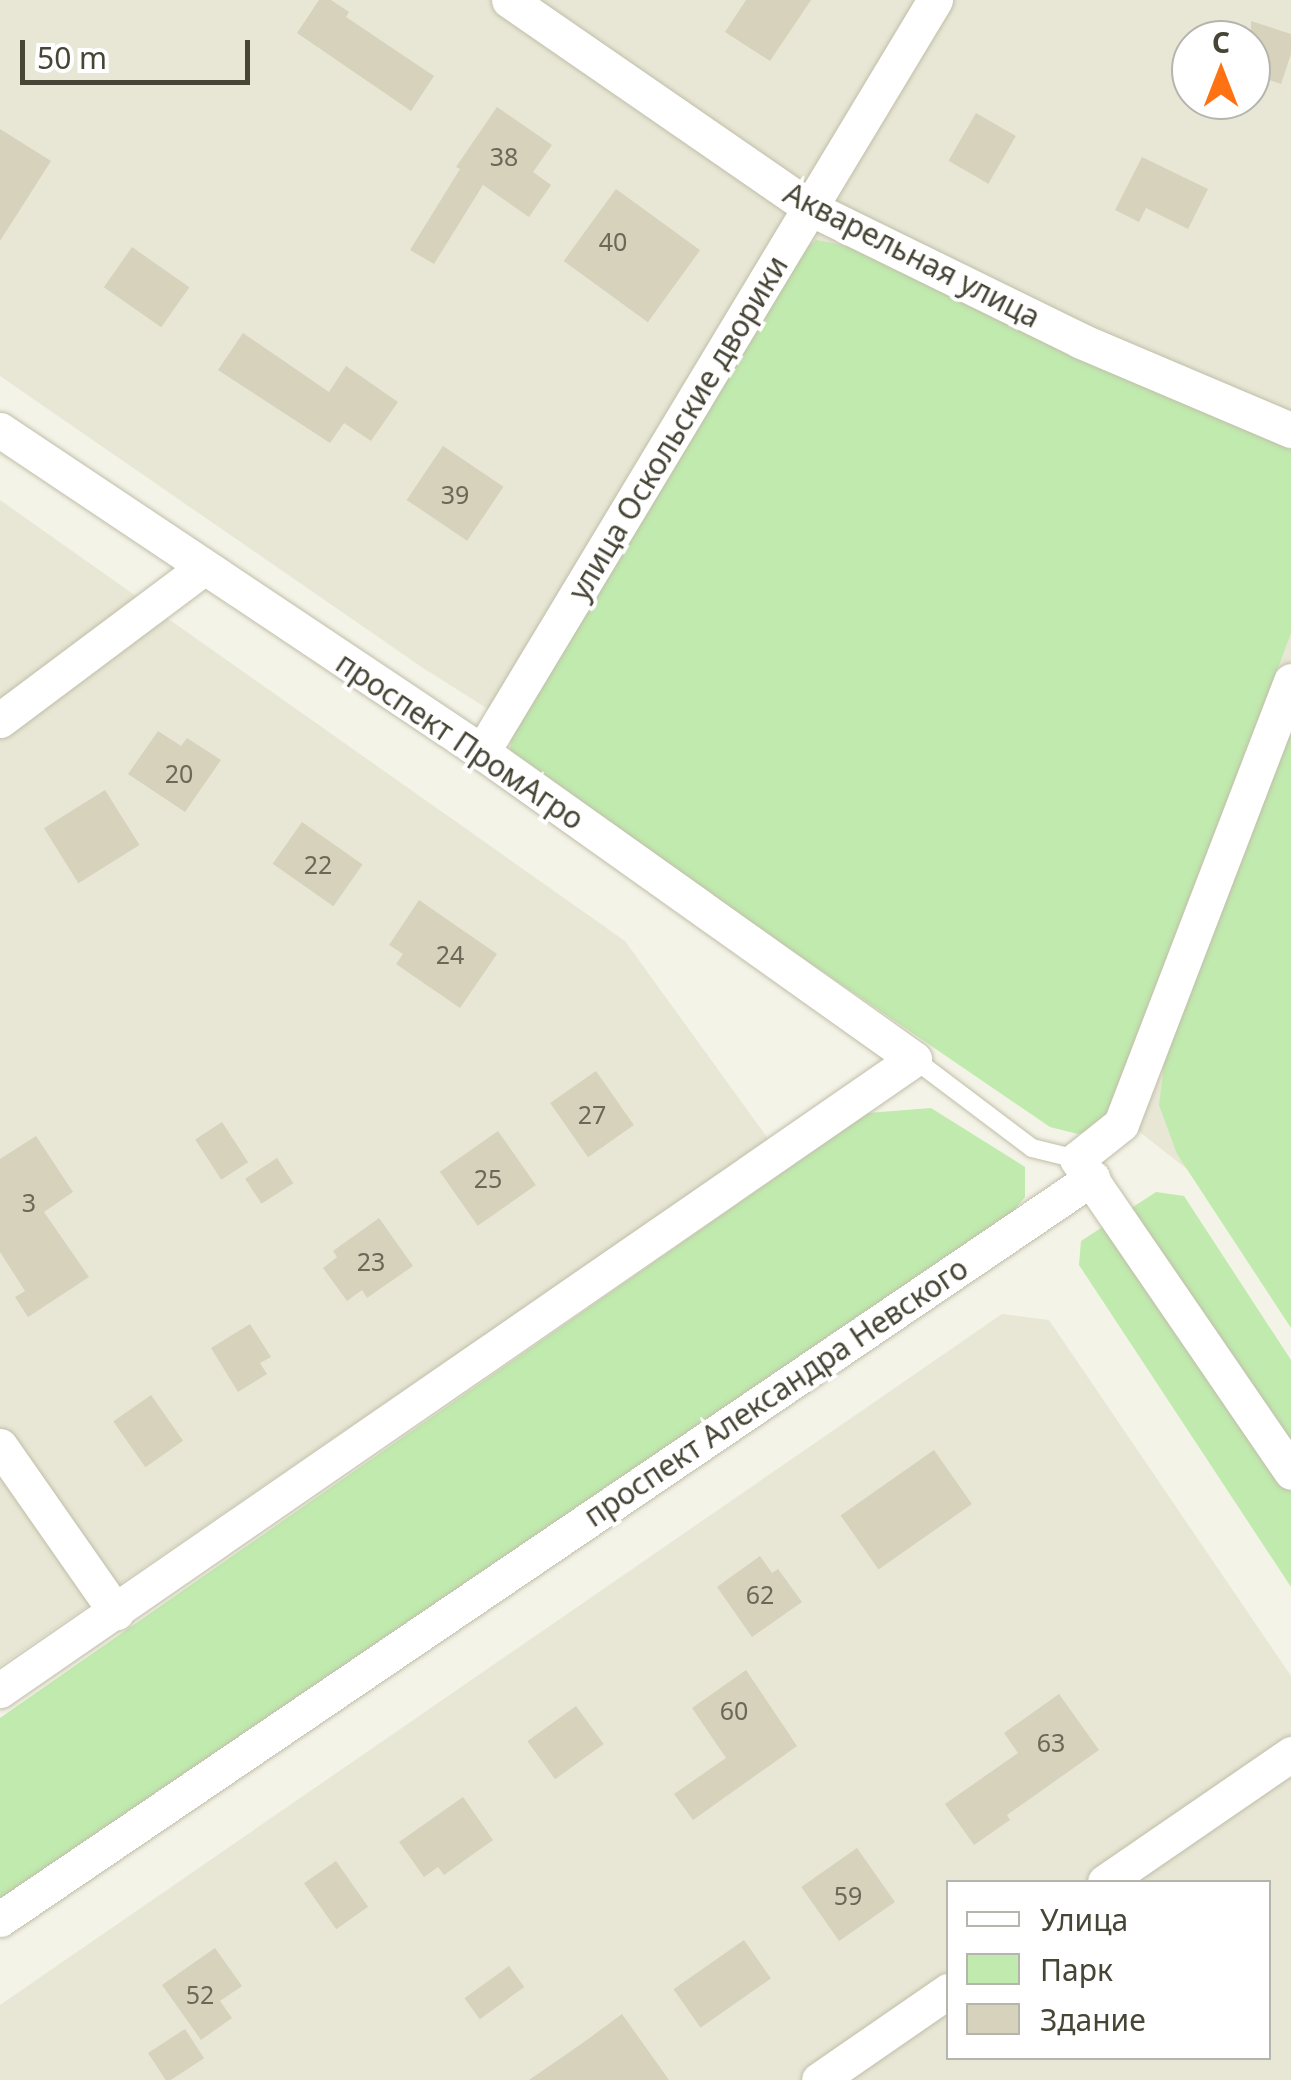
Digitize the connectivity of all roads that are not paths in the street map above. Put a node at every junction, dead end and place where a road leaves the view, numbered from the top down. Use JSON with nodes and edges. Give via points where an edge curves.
{"nodes":[{"id":1,"x":508,"y":0,"type":"edge"},
{"id":2,"x":935,"y":0,"type":"edge"},
{"id":3,"x":810,"y":208,"type":"junction"},
{"id":4,"x":0,"y":430,"type":"edge"},
{"id":5,"x":1291,"y":430,"type":"edge"},
{"id":6,"x":202,"y":569,"type":"junction"},
{"id":7,"x":1291,"y":680,"type":"edge"},
{"id":8,"x":0,"y":720,"type":"edge"},
{"id":9,"x":482,"y":752,"type":"junction"},
{"id":10,"x":914,"y":1059,"type":"junction"},
{"id":11,"x":1084,"y":1168,"type":"junction"},
{"id":12,"x":0,"y":1446,"type":"edge"},
{"id":13,"x":1291,"y":1472,"type":"edge"},
{"id":14,"x":116,"y":1612,"type":"junction"},
{"id":15,"x":0,"y":1690,"type":"edge"},
{"id":16,"x":1291,"y":1754,"type":"edge"},
{"id":17,"x":1109,"y":1880,"type":"edge"},
{"id":18,"x":0,"y":1919,"type":"edge"},
{"id":19,"x":946,"y":1992,"type":"edge"},
{"id":20,"x":820,"y":2080,"type":"edge"}],
"edges":[{"from":1,"to":3,"type":"street","name":"Акварельная улица"},
{"from":2,"to":3,"type":"street","name":"улица Оскольские дворики"},
{"from":3,"to":5,"type":"street","name":"Акварельная улица","via":[[1081,342]]},
{"from":3,"to":9,"type":"street","name":"улица Оскольские дворики"},
{"from":4,"to":6,"type":"street","name":"проспект ПромАгро"},
{"from":6,"to":8,"type":"street"},
{"from":6,"to":9,"type":"street","name":"проспект ПромАгро"},
{"from":7,"to":11,"type":"street","name":"проспект Александра Невского","via":[[1120,1124]]},
{"from":9,"to":10,"type":"street","name":"проспект ПромАгро"},
{"from":10,"to":11,"type":"lane","via":[[1032,1148]]},
{"from":10,"to":14,"type":"street"},
{"from":11,"to":13,"type":"street"},
{"from":11,"to":18,"type":"street","name":"проспект Александра Невского"},
{"from":12,"to":14,"type":"street"},
{"from":14,"to":15,"type":"street"},
{"from":16,"to":17,"type":"street"},
{"from":19,"to":20,"type":"street"}]}
